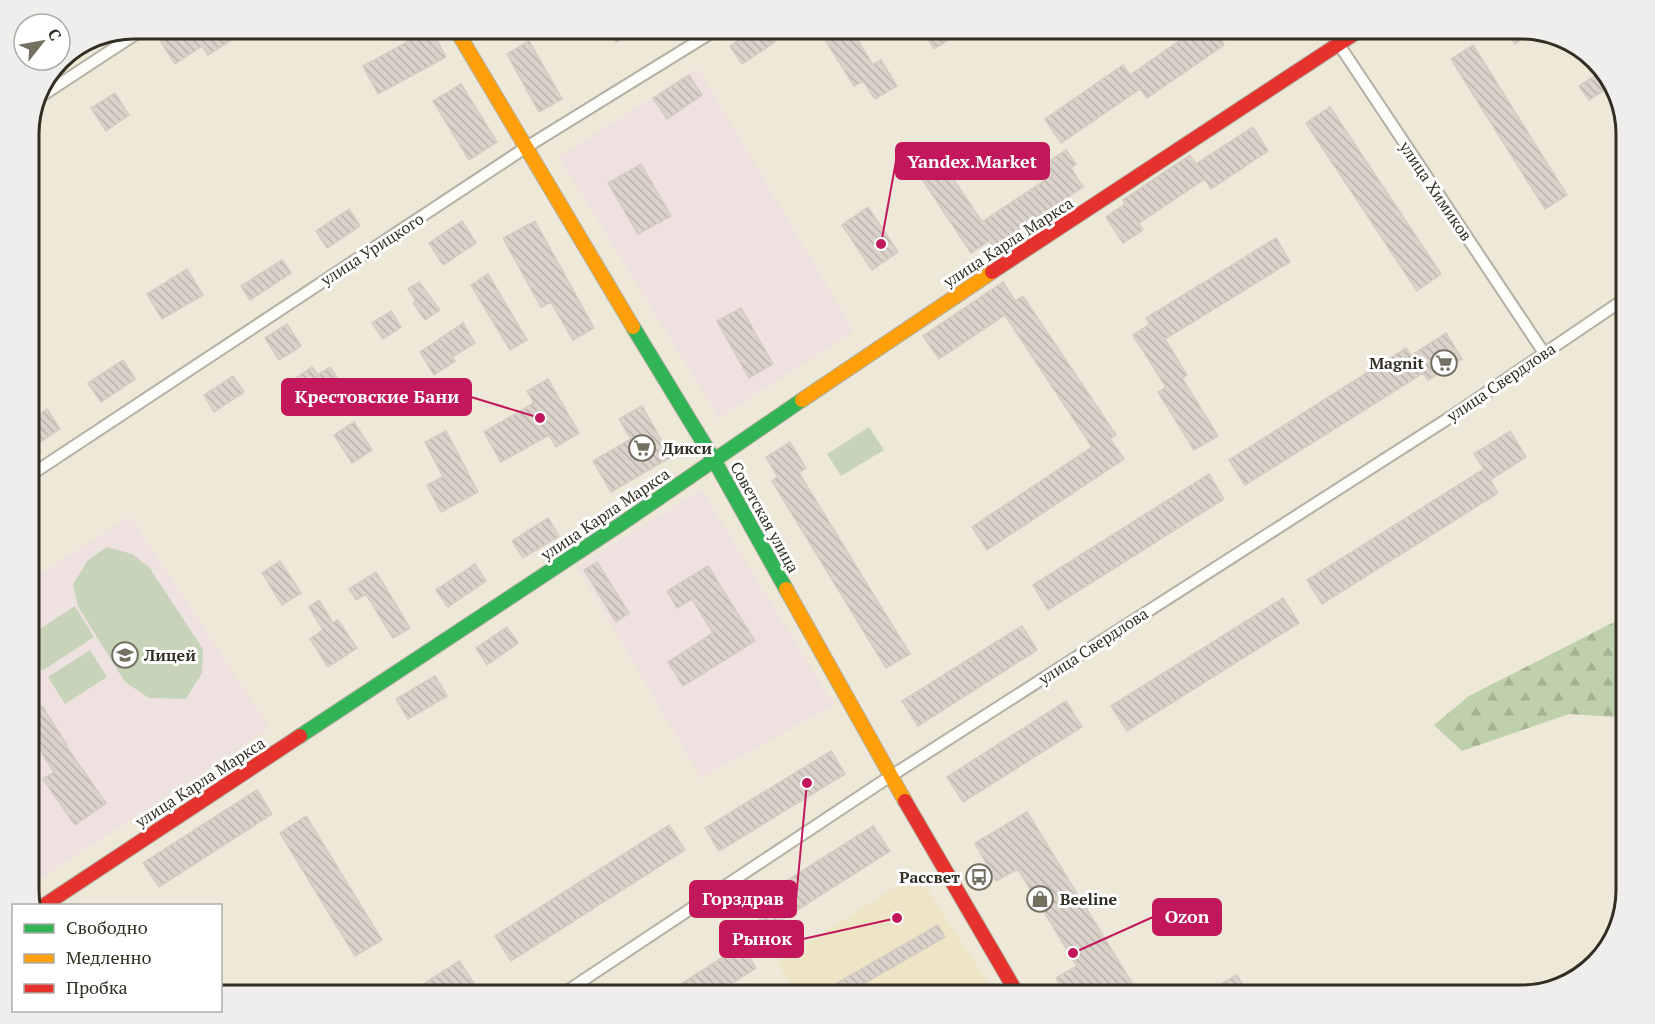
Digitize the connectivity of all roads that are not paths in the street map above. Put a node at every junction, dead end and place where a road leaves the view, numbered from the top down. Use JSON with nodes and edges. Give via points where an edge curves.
{"nodes":[{"id":1,"x":462,"y":39,"type":"edge"},
{"id":2,"x":701,"y":39,"type":"edge"},
{"id":3,"x":1335,"y":39,"type":"edge"},
{"id":4,"x":1347,"y":39,"type":"edge"},
{"id":5,"x":127,"y":40,"type":"edge"},
{"id":6,"x":1339,"y":45,"type":"junction"},
{"id":7,"x":50,"y":90,"type":"edge"},
{"id":8,"x":525,"y":148,"type":"junction"},
{"id":9,"x":1616,"y":305,"type":"edge"},
{"id":10,"x":1544,"y":353,"type":"junction"},
{"id":11,"x":714,"y":460,"type":"junction"},
{"id":12,"x":39,"y":469,"type":"edge"},
{"id":13,"x":891,"y":776,"type":"junction"},
{"id":14,"x":47,"y":904,"type":"edge"},
{"id":15,"x":578,"y":985,"type":"edge"},
{"id":16,"x":1012,"y":985,"type":"edge"}],
"edges":[{"from":1,"to":8,"type":"street","name":"Советская улица"},
{"from":2,"to":8,"type":"street","name":"улица Урицкого"},
{"from":3,"to":6,"type":"street","name":"улица Химиков"},
{"from":4,"to":6,"type":"street","name":"улица Карла Маркса"},
{"from":5,"to":7,"type":"street"},
{"from":6,"to":10,"type":"street","name":"улица Химиков"},
{"from":6,"to":11,"type":"street","name":"улица Карла Маркса","via":[[949,300]]},
{"from":8,"to":11,"type":"street","name":"Советская улица"},
{"from":8,"to":12,"type":"street","name":"улица Урицкого"},
{"from":9,"to":10,"type":"street","name":"улица Свердлова"},
{"from":10,"to":13,"type":"street","name":"улица Свердлова"},
{"from":11,"to":13,"type":"street","name":"Советская улица"},
{"from":11,"to":14,"type":"street","name":"улица Карла Маркса"},
{"from":13,"to":15,"type":"street","name":"улица Свердлова"},
{"from":13,"to":16,"type":"street","name":"Советская улица"}]}
